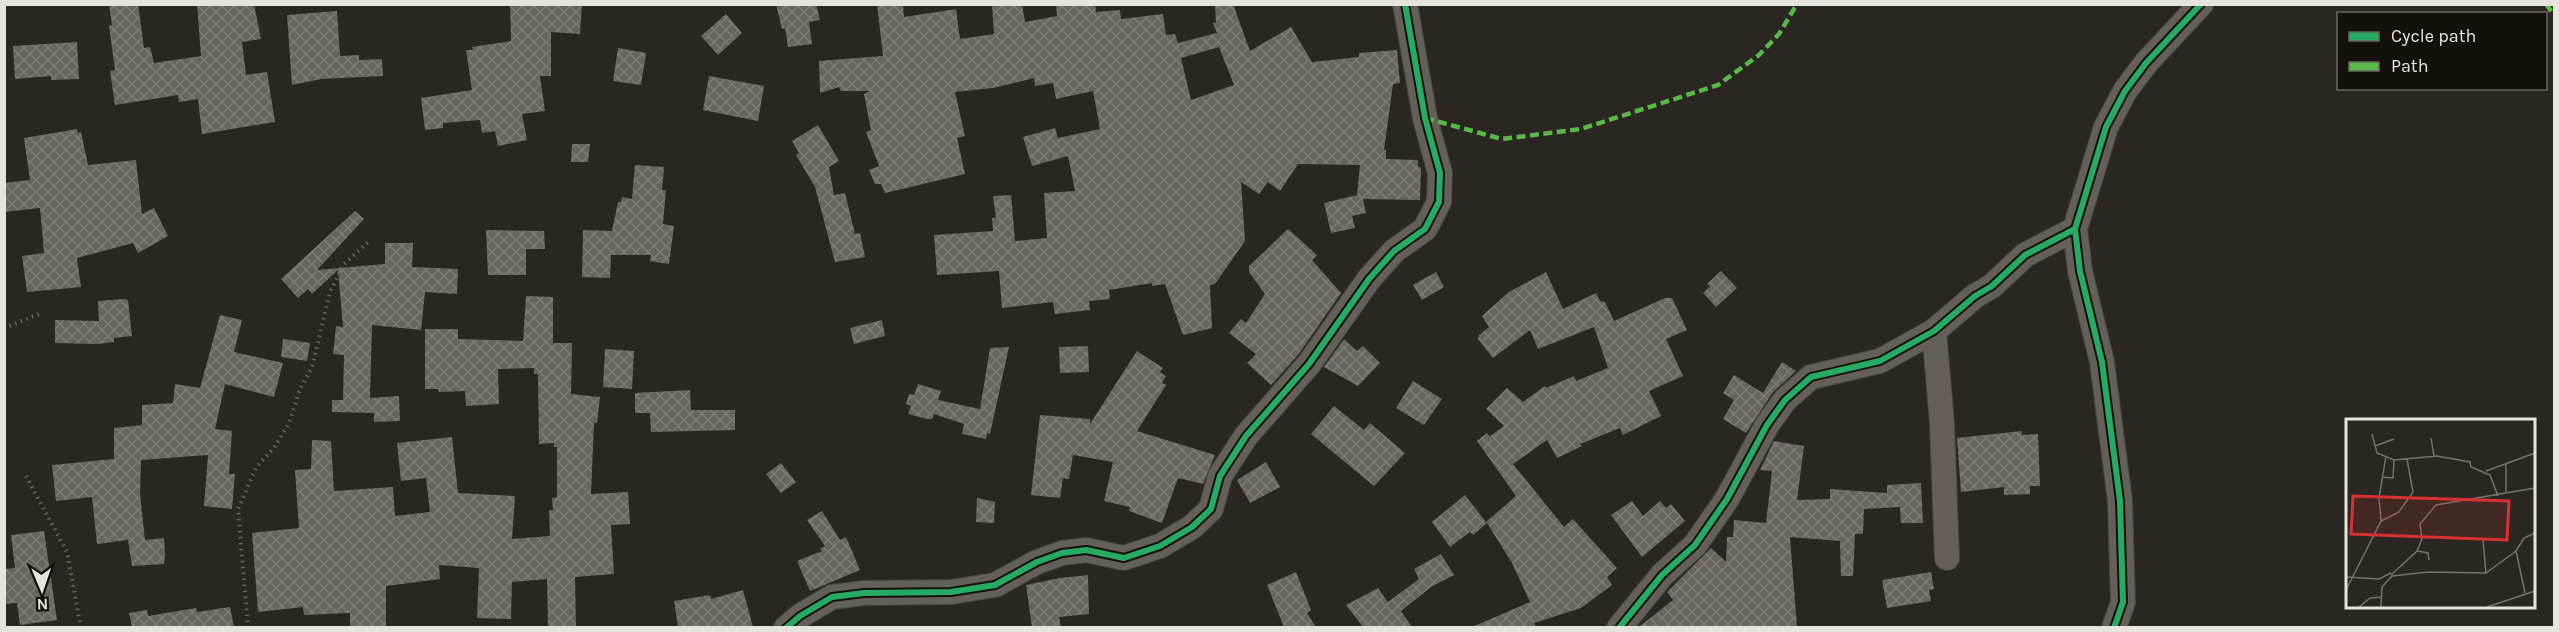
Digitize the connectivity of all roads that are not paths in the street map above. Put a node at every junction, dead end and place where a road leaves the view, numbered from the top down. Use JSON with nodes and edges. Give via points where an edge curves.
{"nodes":[{"id":1,"x":1405,"y":4,"type":"edge"},
{"id":2,"x":2201,"y":4,"type":"edge"},
{"id":3,"x":2075,"y":229,"type":"junction"},
{"id":4,"x":1934,"y":332,"type":"junction"},
{"id":5,"x":1947,"y":558,"type":"dead end"},
{"id":6,"x":786,"y":627,"type":"edge"},
{"id":7,"x":1619,"y":627,"type":"edge"},
{"id":8,"x":2114,"y":627,"type":"edge"}],
"edges":[{"from":1,"to":6,"type":"street","via":[[1425,118],[1440,173],[1439,202],[1425,229],[1394,251],[1369,279],[1308,364],[1246,436],[1220,476],[1211,509],[1192,527],[1168,541],[1124,558],[1086,549],[1037,562],[995,585],[951,592],[832,597]]},
{"from":2,"to":3,"type":"street","via":[[2125,91],[2106,128]]},
{"from":3,"to":4,"type":"street","via":[[2025,255]]},
{"from":3,"to":8,"type":"street","via":[[2080,271],[2102,362],[2120,501],[2123,602]]},
{"from":4,"to":5,"type":"street"},
{"from":4,"to":7,"type":"street","via":[[1880,361],[1811,377],[1785,400],[1695,545],[1662,575]]}]}
